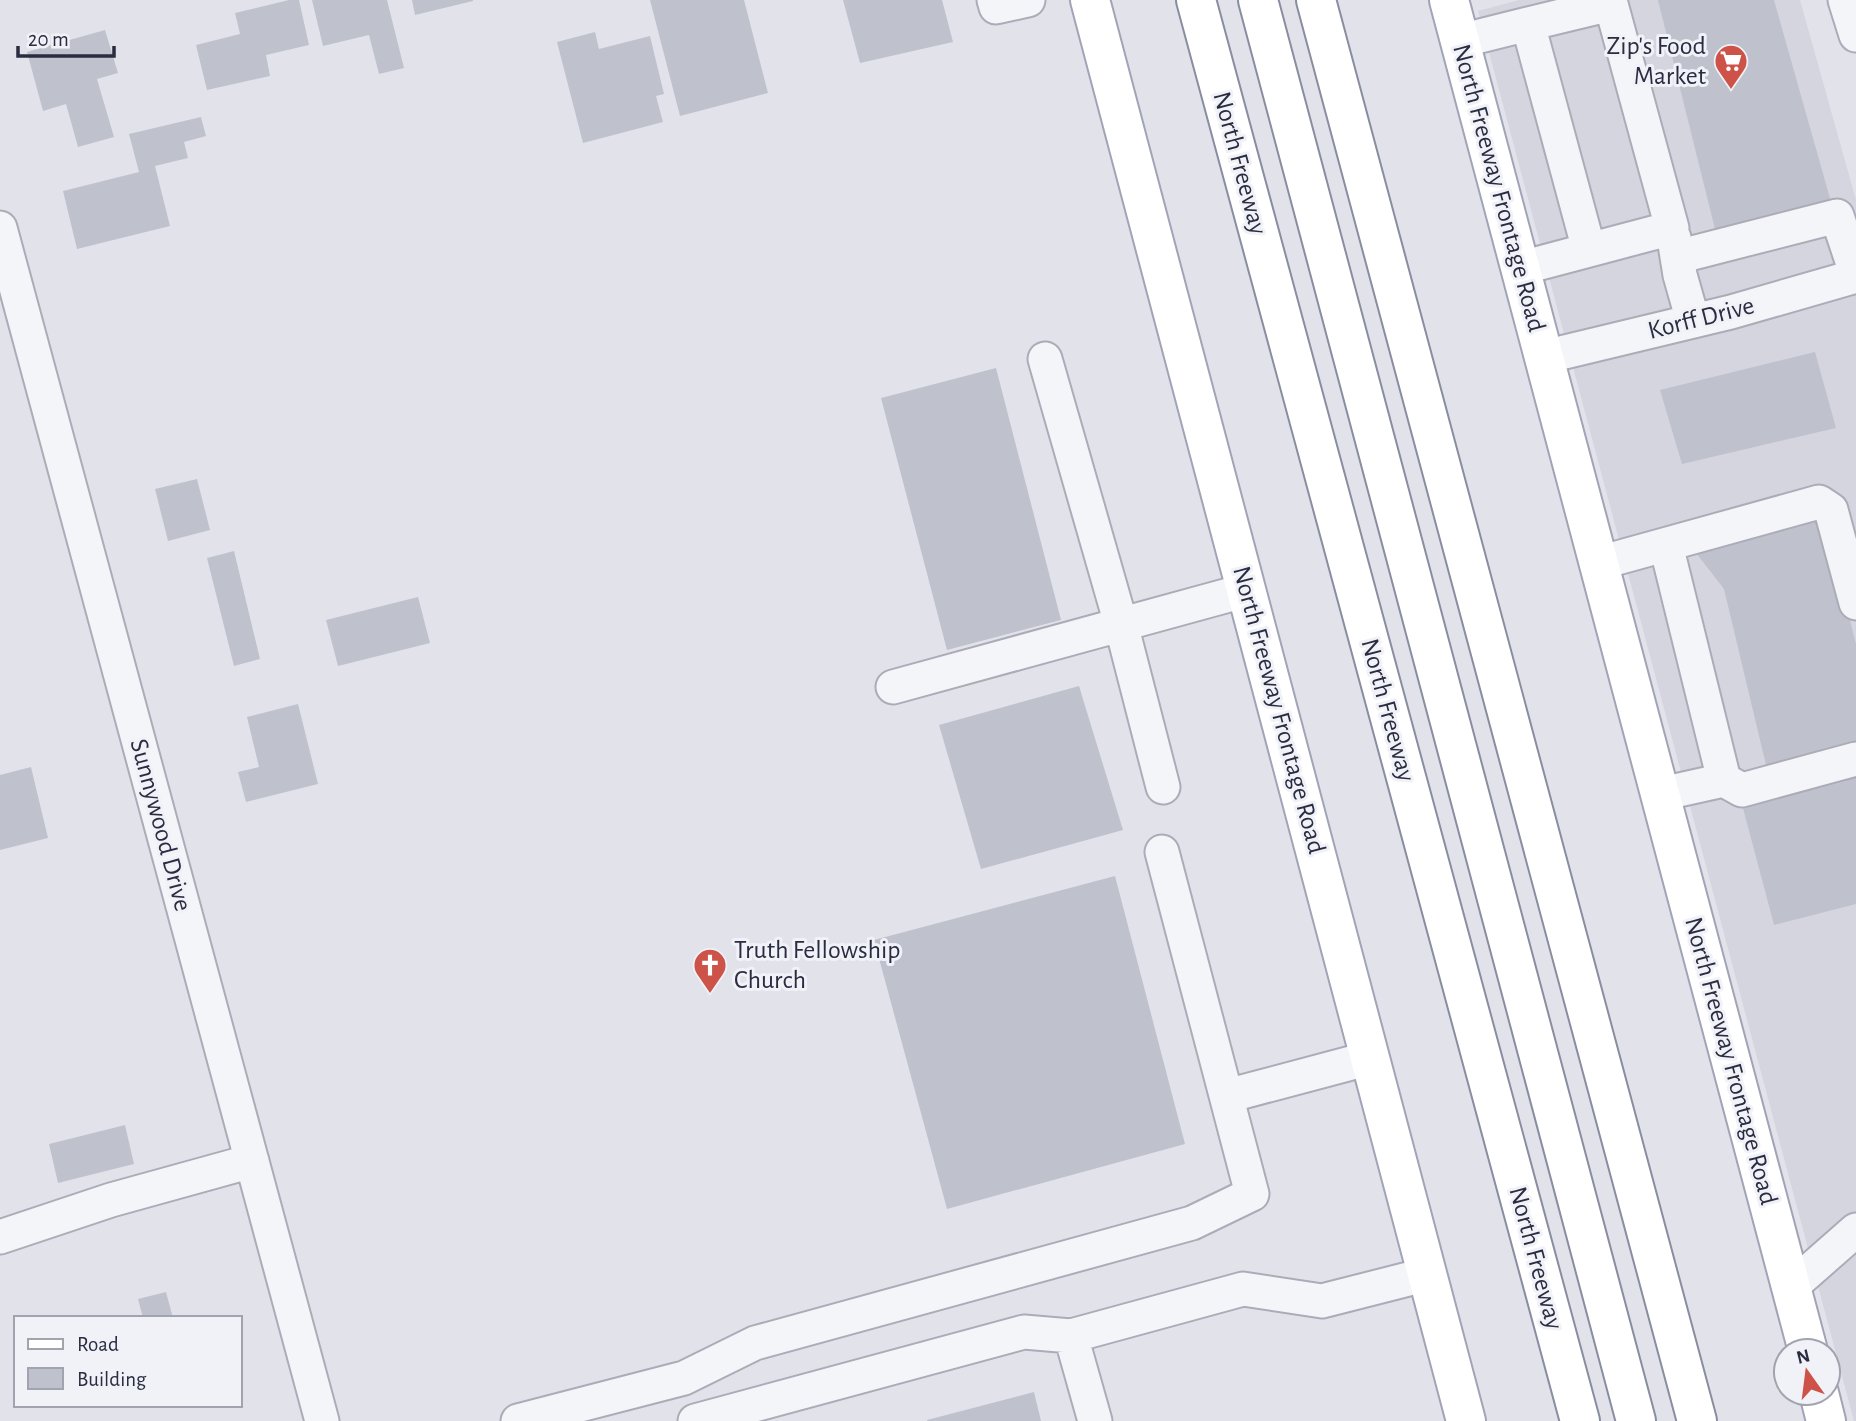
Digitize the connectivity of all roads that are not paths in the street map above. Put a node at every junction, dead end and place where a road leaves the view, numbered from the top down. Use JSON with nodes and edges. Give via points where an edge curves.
{"nodes":[{"id":1,"x":994,"y":0,"type":"edge"},
{"id":2,"x":1028,"y":0,"type":"edge"},
{"id":3,"x":1090,"y":0,"type":"edge"},
{"id":4,"x":1196,"y":0,"type":"edge"},
{"id":5,"x":1258,"y":0,"type":"edge"},
{"id":6,"x":1316,"y":0,"type":"edge"},
{"id":7,"x":1449,"y":0,"type":"edge"},
{"id":8,"x":1845,"y":0,"type":"edge"},
{"id":9,"x":1528,"y":24,"type":"junction"},
{"id":10,"x":1856,"y":35,"type":"edge"},
{"id":11,"x":1460,"y":41,"type":"junction"},
{"id":12,"x":0,"y":228,"type":"edge"},
{"id":13,"x":1675,"y":243,"type":"junction"},
{"id":14,"x":1589,"y":250,"type":"junction"},
{"id":15,"x":1521,"y":268,"type":"junction"},
{"id":16,"x":1856,"y":274,"type":"edge"},
{"id":17,"x":1693,"y":321,"type":"junction"},
{"id":18,"x":1544,"y":356,"type":"junction"},
{"id":19,"x":1045,"y":359,"type":"dead end"},
{"id":20,"x":1666,"y":545,"type":"junction"},
{"id":21,"x":1599,"y":563,"type":"junction"},
{"id":22,"x":1247,"y":590,"type":"junction"},
{"id":23,"x":1856,"y":603,"type":"edge"},
{"id":24,"x":1121,"y":624,"type":"junction"},
{"id":25,"x":893,"y":687,"type":"dead end"},
{"id":26,"x":1856,"y":759,"type":"edge"},
{"id":27,"x":1724,"y":780,"type":"junction"},
{"id":28,"x":1163,"y":787,"type":"dead end"},
{"id":29,"x":1661,"y":794,"type":"junction"},
{"id":30,"x":1162,"y":852,"type":"dead end"},
{"id":31,"x":1370,"y":1058,"type":"junction"},
{"id":32,"x":1227,"y":1096,"type":"junction"},
{"id":33,"x":252,"y":1161,"type":"junction"},
{"id":34,"x":1856,"y":1230,"type":"edge"},
{"id":35,"x":0,"y":1237,"type":"edge"},
{"id":36,"x":1427,"y":1274,"type":"junction"},
{"id":37,"x":1791,"y":1287,"type":"junction"},
{"id":38,"x":1071,"y":1336,"type":"junction"},
{"id":39,"x":1804,"y":1337,"type":"edge"},
{"id":40,"x":321,"y":1421,"type":"edge"},
{"id":41,"x":518,"y":1421,"type":"edge"},
{"id":42,"x":695,"y":1421,"type":"edge"},
{"id":43,"x":1095,"y":1421,"type":"edge"},
{"id":44,"x":1466,"y":1421,"type":"edge"},
{"id":45,"x":1580,"y":1421,"type":"edge"},
{"id":46,"x":1636,"y":1421,"type":"edge"},
{"id":47,"x":1697,"y":1421,"type":"edge"}],
"edges":[{"from":1,"to":2,"type":"street","via":[[996,7]]},
{"from":3,"to":22,"type":"main road","name":"North Freeway Frontage Road"},
{"from":4,"to":45,"type":"main road","name":"North Freeway"},
{"from":5,"to":46,"type":"main road","name":"North Freeway"},
{"from":6,"to":47,"type":"main road"},
{"from":7,"to":11,"type":"main road","name":"North Freeway Frontage Road"},
{"from":8,"to":10,"type":"street"},
{"from":9,"to":11,"type":"street"},
{"from":9,"to":13,"type":"street","via":[[1611,4]]},
{"from":9,"to":14,"type":"street"},
{"from":11,"to":15,"type":"main road","name":"North Freeway Frontage Road"},
{"from":12,"to":33,"type":"street","name":"Sunnywood Drive"},
{"from":13,"to":14,"type":"street"},
{"from":13,"to":16,"type":"street","via":[[1837,216]]},
{"from":13,"to":17,"type":"street"},
{"from":14,"to":15,"type":"street"},
{"from":15,"to":18,"type":"main road","name":"North Freeway Frontage Road"},
{"from":16,"to":17,"type":"street","name":"Korff Drive"},
{"from":17,"to":18,"type":"street","name":"Korff Drive"},
{"from":18,"to":21,"type":"main road","name":"North Freeway Frontage Road"},
{"from":19,"to":24,"type":"street"},
{"from":20,"to":21,"type":"street"},
{"from":20,"to":23,"type":"street","via":[[1819,502],[1831,510]]},
{"from":20,"to":27,"type":"street"},
{"from":21,"to":29,"type":"main road","name":"North Freeway Frontage Road"},
{"from":22,"to":24,"type":"street"},
{"from":22,"to":31,"type":"main road","name":"North Freeway Frontage Road"},
{"from":24,"to":25,"type":"street"},
{"from":24,"to":28,"type":"street"},
{"from":26,"to":27,"type":"street","via":[[1742,790]]},
{"from":27,"to":29,"type":"street"},
{"from":29,"to":37,"type":"main road","name":"North Freeway Frontage Road"},
{"from":30,"to":32,"type":"street"},
{"from":31,"to":32,"type":"street"},
{"from":31,"to":36,"type":"main road","name":"North Freeway Frontage Road"},
{"from":32,"to":41,"type":"street","via":[[1252,1194],[1192,1223],[755,1343],[684,1378]]},
{"from":33,"to":35,"type":"street"},
{"from":33,"to":40,"type":"street","name":"Sunnywood Drive"},
{"from":34,"to":37,"type":"street"},
{"from":36,"to":38,"type":"street","via":[[1322,1301],[1243,1289]]},
{"from":36,"to":44,"type":"main road","name":"North Freeway Frontage Road"},
{"from":37,"to":39,"type":"main road","name":"North Freeway Frontage Road"},
{"from":38,"to":42,"type":"street","via":[[1024,1332]]},
{"from":38,"to":43,"type":"street"}]}
